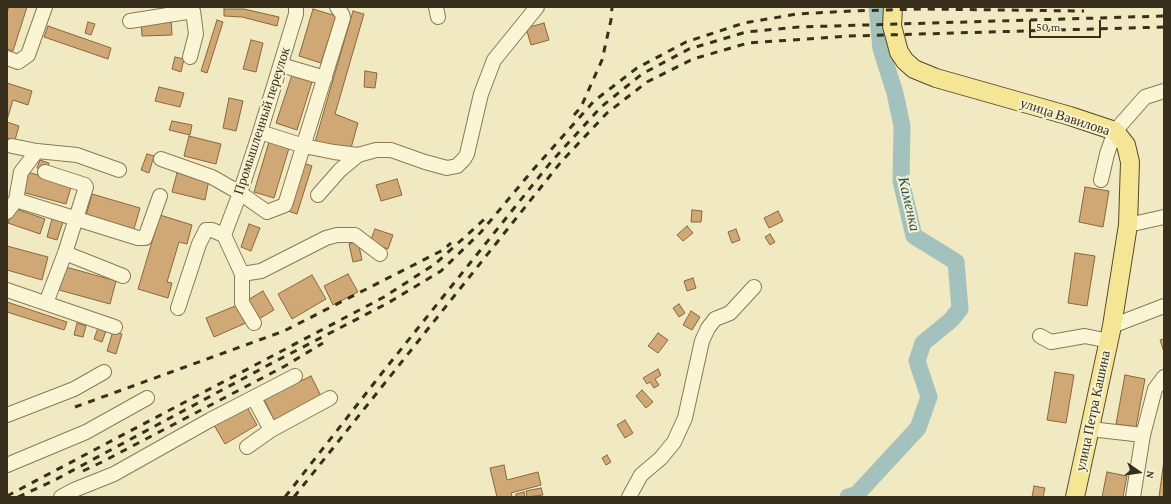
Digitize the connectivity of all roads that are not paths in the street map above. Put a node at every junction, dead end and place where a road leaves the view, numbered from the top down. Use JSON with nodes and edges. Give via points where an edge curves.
{"nodes":[{"id":1,"x":45,"y":7,"type":"edge"},
{"id":2,"x":296,"y":7,"type":"edge"},
{"id":3,"x":337,"y":7,"type":"edge"},
{"id":4,"x":893,"y":7,"type":"edge"},
{"id":5,"x":196,"y":8,"type":"edge"},
{"id":6,"x":539,"y":11,"type":"edge"},
{"id":7,"x":130,"y":21,"type":"dead end"},
{"id":8,"x":190,"y":57,"type":"dead end"},
{"id":9,"x":7,"y":58,"type":"edge"},
{"id":10,"x":280,"y":65,"type":"junction"},
{"id":11,"x":325,"y":78,"type":"junction"},
{"id":12,"x":1164,"y":91,"type":"edge"},
{"id":13,"x":1115,"y":131,"type":"junction"},
{"id":14,"x":260,"y":132,"type":"junction"},
{"id":15,"x":12,"y":146,"type":"dead end"},
{"id":16,"x":304,"y":146,"type":"junction"},
{"id":17,"x":37,"y":151,"type":"junction"},
{"id":18,"x":358,"y":154,"type":"junction"},
{"id":19,"x":160,"y":159,"type":"dead end"},
{"id":20,"x":118,"y":170,"type":"dead end"},
{"id":21,"x":45,"y":172,"type":"dead end"},
{"id":22,"x":1101,"y":180,"type":"dead end"},
{"id":23,"x":240,"y":193,"type":"junction"},
{"id":24,"x":318,"y":195,"type":"dead end"},
{"id":25,"x":160,"y":196,"type":"dead end"},
{"id":26,"x":16,"y":200,"type":"junction"},
{"id":27,"x":7,"y":212,"type":"edge"},
{"id":28,"x":1164,"y":217,"type":"edge"},
{"id":29,"x":75,"y":218,"type":"junction"},
{"id":30,"x":1128,"y":225,"type":"junction"},
{"id":31,"x":224,"y":235,"type":"junction"},
{"id":32,"x":65,"y":253,"type":"junction"},
{"id":33,"x":380,"y":254,"type":"dead end"},
{"id":34,"x":242,"y":274,"type":"junction"},
{"id":35,"x":123,"y":276,"type":"dead end"},
{"id":36,"x":754,"y":287,"type":"dead end"},
{"id":37,"x":7,"y":290,"type":"edge"},
{"id":38,"x":46,"y":303,"type":"junction"},
{"id":39,"x":1164,"y":306,"type":"edge"},
{"id":40,"x":178,"y":308,"type":"dead end"},
{"id":41,"x":254,"y":323,"type":"dead end"},
{"id":42,"x":114,"y":327,"type":"dead end"},
{"id":43,"x":1110,"y":333,"type":"junction"},
{"id":44,"x":1040,"y":336,"type":"dead end"},
{"id":45,"x":104,"y":372,"type":"dead end"},
{"id":46,"x":295,"y":376,"type":"dead end"},
{"id":47,"x":1164,"y":377,"type":"edge"},
{"id":48,"x":147,"y":398,"type":"dead end"},
{"id":49,"x":254,"y":398,"type":"junction"},
{"id":50,"x":330,"y":398,"type":"dead end"},
{"id":51,"x":7,"y":415,"type":"edge"},
{"id":52,"x":1090,"y":429,"type":"junction"},
{"id":53,"x":271,"y":430,"type":"junction"},
{"id":54,"x":1143,"y":435,"type":"junction"},
{"id":55,"x":247,"y":447,"type":"dead end"},
{"id":56,"x":7,"y":465,"type":"edge"},
{"id":57,"x":61,"y":497,"type":"edge"},
{"id":58,"x":629,"y":497,"type":"edge"},
{"id":59,"x":1075,"y":497,"type":"edge"},
{"id":60,"x":1133,"y":497,"type":"edge"}],
"edges":[{"from":1,"to":9,"type":"street","via":[[28,55],[18,62]]},
{"from":2,"to":10,"type":"street","name":"Промышленный переулок"},
{"from":3,"to":11,"type":"street","via":[[343,18]]},
{"from":4,"to":13,"type":"main road","name":"улица Вавилова","via":[[892,26],[899,52],[914,69],[936,78]]},
{"from":5,"to":7,"type":"street"},
{"from":5,"to":8,"type":"street","via":[[196,34]]},
{"from":6,"to":18,"type":"street","via":[[494,60],[481,94],[467,154],[457,166],[447,168],[392,150]]},
{"from":10,"to":11,"type":"street"},
{"from":10,"to":14,"type":"street","name":"Промышленный переулок"},
{"from":11,"to":16,"type":"street"},
{"from":12,"to":13,"type":"street","via":[[1145,97]]},
{"from":13,"to":22,"type":"street"},
{"from":13,"to":30,"type":"main road","name":"улица Вавилова","via":[[1126,145],[1130,162]]},
{"from":14,"to":16,"type":"street"},
{"from":14,"to":23,"type":"street","name":"Промышленный переулок"},
{"from":15,"to":17,"type":"street"},
{"from":16,"to":18,"type":"street"},
{"from":16,"to":23,"type":"street","via":[[285,205],[267,212]]},
{"from":17,"to":20,"type":"street","via":[[77,155]]},
{"from":17,"to":26,"type":"street","via":[[20,172]]},
{"from":18,"to":24,"type":"street"},
{"from":19,"to":23,"type":"street","via":[[212,177]]},
{"from":21,"to":29,"type":"street","via":[[85,185]]},
{"from":23,"to":31,"type":"street","name":"Промышленный переулок"},
{"from":25,"to":29,"type":"street","via":[[145,238]]},
{"from":26,"to":27,"type":"street"},
{"from":26,"to":29,"type":"street"},
{"from":28,"to":30,"type":"street"},
{"from":29,"to":32,"type":"street"},
{"from":30,"to":43,"type":"main road","name":"улица Вавилова"},
{"from":31,"to":34,"type":"street"},
{"from":31,"to":40,"type":"street","via":[[206,230]]},
{"from":32,"to":35,"type":"street"},
{"from":32,"to":38,"type":"street"},
{"from":33,"to":34,"type":"street","via":[[355,235],[337,235],[261,271]]},
{"from":34,"to":41,"type":"street","via":[[242,304]]},
{"from":36,"to":58,"type":"street","via":[[730,312],[715,319],[708,328],[702,341],[685,418],[674,442],[661,458],[641,475]]},
{"from":37,"to":38,"type":"street"},
{"from":38,"to":42,"type":"street"},
{"from":39,"to":43,"type":"street"},
{"from":43,"to":44,"type":"street","via":[[1051,342]]},
{"from":43,"to":52,"type":"main road","name":"улица Петра Кашина"},
{"from":45,"to":51,"type":"street","via":[[74,389]]},
{"from":46,"to":49,"type":"street"},
{"from":47,"to":54,"type":"street","via":[[1155,389]]},
{"from":48,"to":56,"type":"street","via":[[86,432]]},
{"from":49,"to":53,"type":"street"},
{"from":49,"to":57,"type":"street","via":[[114,474]]},
{"from":50,"to":53,"type":"street"},
{"from":52,"to":54,"type":"street"},
{"from":52,"to":59,"type":"main road","name":"улица Петра Кашина"},
{"from":53,"to":55,"type":"street"},
{"from":54,"to":60,"type":"street"}]}
